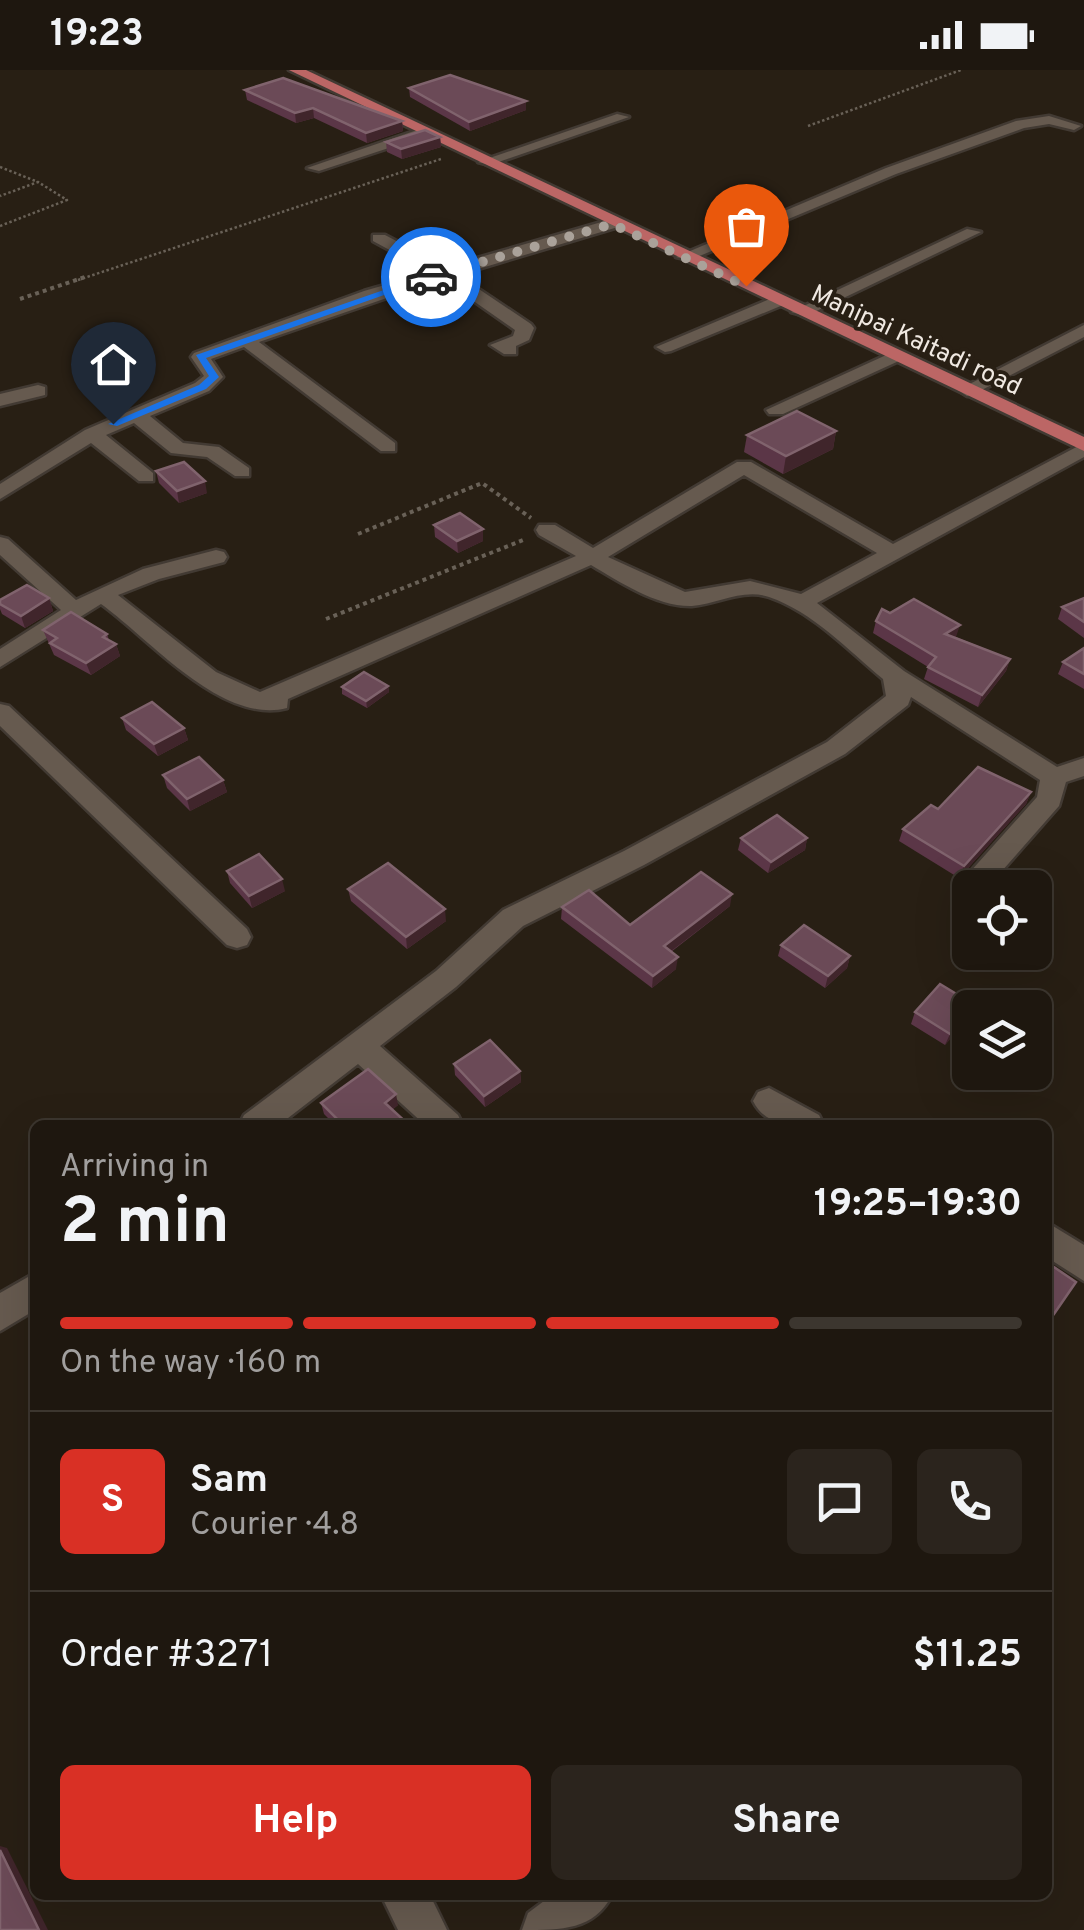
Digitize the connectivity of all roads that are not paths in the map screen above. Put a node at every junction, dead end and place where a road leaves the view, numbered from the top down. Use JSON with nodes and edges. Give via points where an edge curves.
{"nodes":[{"id":1,"x":296,"y":70,"type":"edge"},
{"id":2,"x":622,"y":118,"type":"dead end"},
{"id":3,"x":1074,"y":126,"type":"dead end"},
{"id":4,"x":423,"y":132,"type":"junction"},
{"id":5,"x":485,"y":162,"type":"junction"},
{"id":6,"x":314,"y":168,"type":"dead end"},
{"id":7,"x":612,"y":224,"type":"junction"},
{"id":8,"x":973,"y":232,"type":"dead end"},
{"id":9,"x":379,"y":238,"type":"dead end"},
{"id":10,"x":684,"y":257,"type":"junction"},
{"id":11,"x":444,"y":273,"type":"junction"},
{"id":12,"x":777,"y":301,"type":"junction"},
{"id":13,"x":800,"y":312,"type":"junction"},
{"id":14,"x":1084,"y":330,"type":"edge"},
{"id":15,"x":244,"y":339,"type":"junction"},
{"id":16,"x":665,"y":347,"type":"dead end"},
{"id":17,"x":510,"y":350,"type":"dead end"},
{"id":18,"x":895,"y":356,"type":"junction"},
{"id":19,"x":967,"y":390,"type":"junction"},
{"id":20,"x":38,"y":391,"type":"dead end"},
{"id":21,"x":0,"y":400,"type":"edge"},
{"id":22,"x":776,"y":410,"type":"dead end"},
{"id":23,"x":134,"y":414,"type":"junction"},
{"id":24,"x":92,"y":434,"type":"junction"},
{"id":25,"x":1084,"y":447,"type":"edge"},
{"id":26,"x":388,"y":448,"type":"dead end"},
{"id":27,"x":242,"y":472,"type":"dead end"},
{"id":28,"x":146,"y":477,"type":"dead end"},
{"id":29,"x":0,"y":493,"type":"edge"},
{"id":30,"x":547,"y":530,"type":"road end"},
{"id":31,"x":0,"y":544,"type":"edge"},
{"id":32,"x":894,"y":554,"type":"junction"},
{"id":33,"x":594,"y":556,"type":"junction"},
{"id":34,"x":216,"y":557,"type":"dead end"},
{"id":35,"x":101,"y":594,"type":"junction"},
{"id":36,"x":801,"y":603,"type":"junction"},
{"id":37,"x":74,"y":610,"type":"junction"},
{"id":38,"x":0,"y":660,"type":"edge"},
{"id":39,"x":895,"y":676,"type":"junction"},
{"id":40,"x":292,"y":701,"type":"dead end"},
{"id":41,"x":257,"y":702,"type":"junction"},
{"id":42,"x":0,"y":712,"type":"edge"},
{"id":43,"x":1084,"y":767,"type":"edge"},
{"id":44,"x":1054,"y":778,"type":"junction"},
{"id":45,"x":985,"y":870,"type":"edge"},
{"id":46,"x":237,"y":938,"type":"dead end"},
{"id":47,"x":359,"y":1046,"type":"junction"},
{"id":48,"x":769,"y":1101,"type":"dead end"},
{"id":49,"x":262,"y":1120,"type":"edge"},
{"id":50,"x":441,"y":1120,"type":"edge"},
{"id":51,"x":800,"y":1120,"type":"edge"},
{"id":52,"x":1052,"y":1241,"type":"edge"},
{"id":53,"x":1084,"y":1266,"type":"edge"},
{"id":54,"x":30,"y":1292,"type":"edge"},
{"id":55,"x":0,"y":1314,"type":"edge"},
{"id":56,"x":407,"y":1900,"type":"edge"},
{"id":57,"x":583,"y":1900,"type":"edge"},
{"id":58,"x":424,"y":1930,"type":"edge"},
{"id":59,"x":545,"y":1930,"type":"edge"}],
"edges":[{"from":1,"to":4,"type":"main road","name":"Manipai Kaitadi road"},
{"from":2,"to":5,"type":"street"},
{"from":3,"to":10,"type":"street","via":[[1049,120],[1022,124],[890,170]]},
{"from":4,"to":5,"type":"main road","name":"Manipai Kaitadi road"},
{"from":4,"to":6,"type":"street"},
{"from":5,"to":7,"type":"main road","name":"Manipai Kaitadi road"},
{"from":7,"to":10,"type":"main road","name":"Manipai Kaitadi road"},
{"from":7,"to":11,"type":"street"},
{"from":8,"to":13,"type":"street"},
{"from":9,"to":11,"type":"street"},
{"from":10,"to":12,"type":"main road","name":"Manipai Kaitadi road"},
{"from":11,"to":15,"type":"street"},
{"from":11,"to":17,"type":"street","via":[[524,328],[520,340],[499,345]]},
{"from":12,"to":13,"type":"main road","name":"Manipai Kaitadi road"},
{"from":12,"to":16,"type":"street"},
{"from":13,"to":18,"type":"main road","name":"Manipai Kaitadi road"},
{"from":14,"to":19,"type":"street"},
{"from":15,"to":23,"type":"street","via":[[200,357],[214,377],[202,387]]},
{"from":15,"to":26,"type":"street"},
{"from":18,"to":19,"type":"main road","name":"Manipai Kaitadi road"},
{"from":18,"to":22,"type":"street"},
{"from":19,"to":25,"type":"main road","name":"Manipai Kaitadi road"},
{"from":20,"to":21,"type":"street"},
{"from":23,"to":24,"type":"street"},
{"from":23,"to":27,"type":"street","via":[[178,448],[212,451]]},
{"from":24,"to":28,"type":"street"},
{"from":24,"to":29,"type":"street"},
{"from":25,"to":32,"type":"street"},
{"from":30,"to":33,"type":"street"},
{"from":31,"to":37,"type":"street"},
{"from":32,"to":33,"type":"street","via":[[744,466]]},
{"from":32,"to":36,"type":"street"},
{"from":33,"to":36,"type":"street","via":[[686,600],[763,588]]},
{"from":33,"to":41,"type":"street"},
{"from":34,"to":35,"type":"street"},
{"from":35,"to":37,"type":"street"},
{"from":35,"to":41,"type":"street","via":[[201,674]]},
{"from":36,"to":39,"type":"street"},
{"from":37,"to":38,"type":"street"},
{"from":39,"to":44,"type":"street"},
{"from":39,"to":47,"type":"street","via":[[900,699],[836,748],[512,918]]},
{"from":40,"to":41,"type":"street"},
{"from":42,"to":46,"type":"street"},
{"from":43,"to":44,"type":"street"},
{"from":44,"to":45,"type":"street","via":[[1050,800]]},
{"from":47,"to":49,"type":"street"},
{"from":47,"to":50,"type":"street"},
{"from":48,"to":51,"type":"street"},
{"from":52,"to":53,"type":"street"},
{"from":54,"to":55,"type":"street"},
{"from":56,"to":58,"type":"street"},
{"from":57,"to":59,"type":"street"}]}
